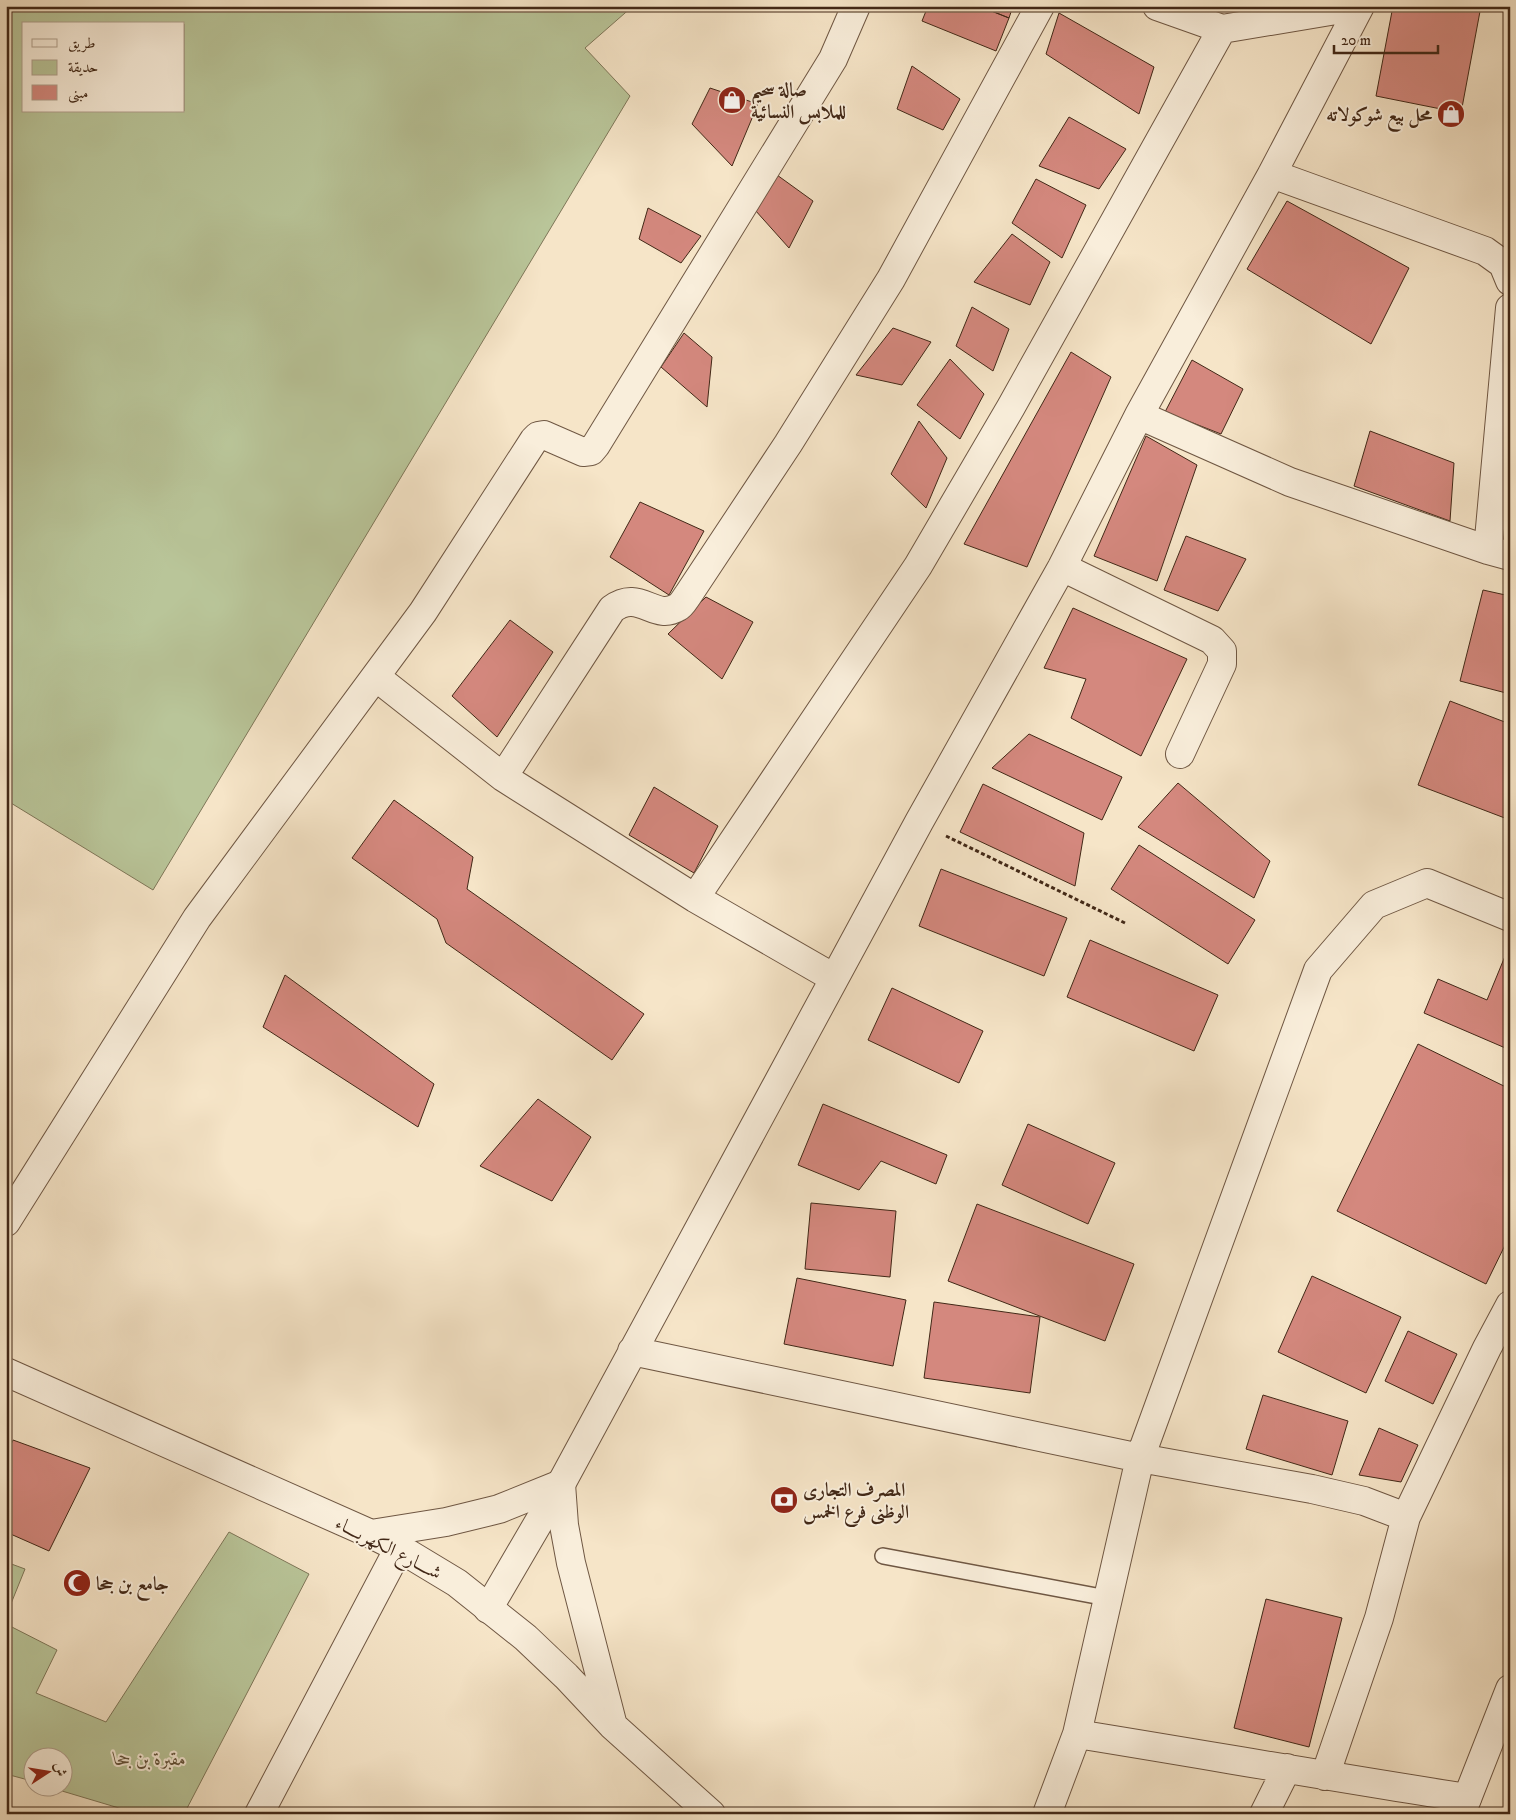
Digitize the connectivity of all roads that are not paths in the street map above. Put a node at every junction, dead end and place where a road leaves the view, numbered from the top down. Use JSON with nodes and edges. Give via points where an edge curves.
{"nodes":[{"id":1,"x":856,"y":6,"type":"edge"},
{"id":2,"x":1040,"y":6,"type":"edge"},
{"id":3,"x":1156,"y":6,"type":"edge"},
{"id":4,"x":1360,"y":6,"type":"edge"},
{"id":5,"x":1222,"y":29,"type":"junction"},
{"id":6,"x":1272,"y":174,"type":"junction"},
{"id":7,"x":1510,"y":281,"type":"edge"},
{"id":8,"x":1510,"y":308,"type":"edge"},
{"id":9,"x":1139,"y":415,"type":"junction"},
{"id":10,"x":1499,"y":553,"type":"edge"},
{"id":11,"x":1062,"y":567,"type":"junction"},
{"id":12,"x":376,"y":677,"type":"junction"},
{"id":13,"x":1180,"y":754,"type":"dead end"},
{"id":14,"x":503,"y":776,"type":"junction"},
{"id":15,"x":695,"y":898,"type":"junction"},
{"id":16,"x":1510,"y":917,"type":"edge"},
{"id":17,"x":834,"y":978,"type":"junction"},
{"id":18,"x":6,"y":1222,"type":"edge"},
{"id":19,"x":1510,"y":1305,"type":"edge"},
{"id":20,"x":632,"y":1352,"type":"junction"},
{"id":21,"x":6,"y":1372,"type":"edge"},
{"id":22,"x":1140,"y":1458,"type":"junction"},
{"id":23,"x":561,"y":1484,"type":"junction"},
{"id":24,"x":1406,"y":1517,"type":"junction"},
{"id":25,"x":371,"y":1534,"type":"junction"},
{"id":26,"x":399,"y":1548,"type":"junction"},
{"id":27,"x":883,"y":1556,"type":"dead end"},
{"id":28,"x":1108,"y":1598,"type":"junction"},
{"id":29,"x":488,"y":1609,"type":"junction"},
{"id":30,"x":1510,"y":1689,"type":"edge"},
{"id":31,"x":612,"y":1725,"type":"junction"},
{"id":32,"x":1076,"y":1734,"type":"junction"},
{"id":33,"x":1287,"y":1768,"type":"junction"},
{"id":34,"x":1326,"y":1776,"type":"junction"},
{"id":35,"x":1464,"y":1806,"type":"edge"},
{"id":36,"x":259,"y":1814,"type":"edge"},
{"id":37,"x":710,"y":1814,"type":"edge"},
{"id":38,"x":1047,"y":1814,"type":"edge"},
{"id":39,"x":1264,"y":1814,"type":"edge"}],
"edges":[{"from":1,"to":12,"type":"street","via":[[833,59],[596,445],[591,451],[583,452],[544,435],[534,440],[423,612]]},
{"from":2,"to":14,"type":"street","via":[[891,279],[788,444],[688,595],[678,607],[662,612],[633,601],[620,603],[612,609]]},
{"from":3,"to":5,"type":"street"},
{"from":4,"to":5,"type":"street"},
{"from":4,"to":6,"type":"street"},
{"from":5,"to":15,"type":"street","via":[[1012,407],[918,566]]},
{"from":6,"to":7,"type":"street","via":[[1485,251],[1503,264]]},
{"from":6,"to":9,"type":"street"},
{"from":8,"to":10,"type":"street"},
{"from":9,"to":10,"type":"street","via":[[1290,482]]},
{"from":9,"to":11,"type":"street"},
{"from":11,"to":13,"type":"street","via":[[1212,640],[1222,651],[1222,664]]},
{"from":11,"to":17,"type":"street"},
{"from":12,"to":14,"type":"street"},
{"from":12,"to":18,"type":"street","via":[[197,918]]},
{"from":14,"to":15,"type":"street"},
{"from":15,"to":17,"type":"street"},
{"from":16,"to":22,"type":"street","via":[[1428,883],[1374,905],[1318,970]]},
{"from":17,"to":20,"type":"street"},
{"from":19,"to":24,"type":"street"},
{"from":20,"to":22,"type":"street"},
{"from":20,"to":23,"type":"street"},
{"from":21,"to":25,"type":"street","name":"شــــارع الكهربــــاء"},
{"from":22,"to":24,"type":"street","via":[[1312,1489]]},
{"from":22,"to":28,"type":"street"},
{"from":23,"to":25,"type":"street","via":[[499,1509],[446,1522]]},
{"from":23,"to":29,"type":"street"},
{"from":23,"to":31,"type":"street","via":[[571,1563]]},
{"from":24,"to":34,"type":"street","via":[[1379,1618]]},
{"from":25,"to":26,"type":"street","name":"شــــارع الكهربــــاء"},
{"from":26,"to":29,"type":"street","name":"شــــارع الكهربــــاء","via":[[457,1583]]},
{"from":26,"to":36,"type":"street"},
{"from":27,"to":28,"type":"lane"},
{"from":28,"to":32,"type":"street"},
{"from":29,"to":31,"type":"street","name":"شــــارع الكهربــــاء","via":[[526,1638]]},
{"from":30,"to":35,"type":"street"},
{"from":31,"to":37,"type":"street","name":"شــــارع الكهربــــاء"},
{"from":32,"to":33,"type":"street"},
{"from":32,"to":38,"type":"street"},
{"from":33,"to":34,"type":"street"},
{"from":33,"to":39,"type":"street"},
{"from":34,"to":35,"type":"street"}]}
